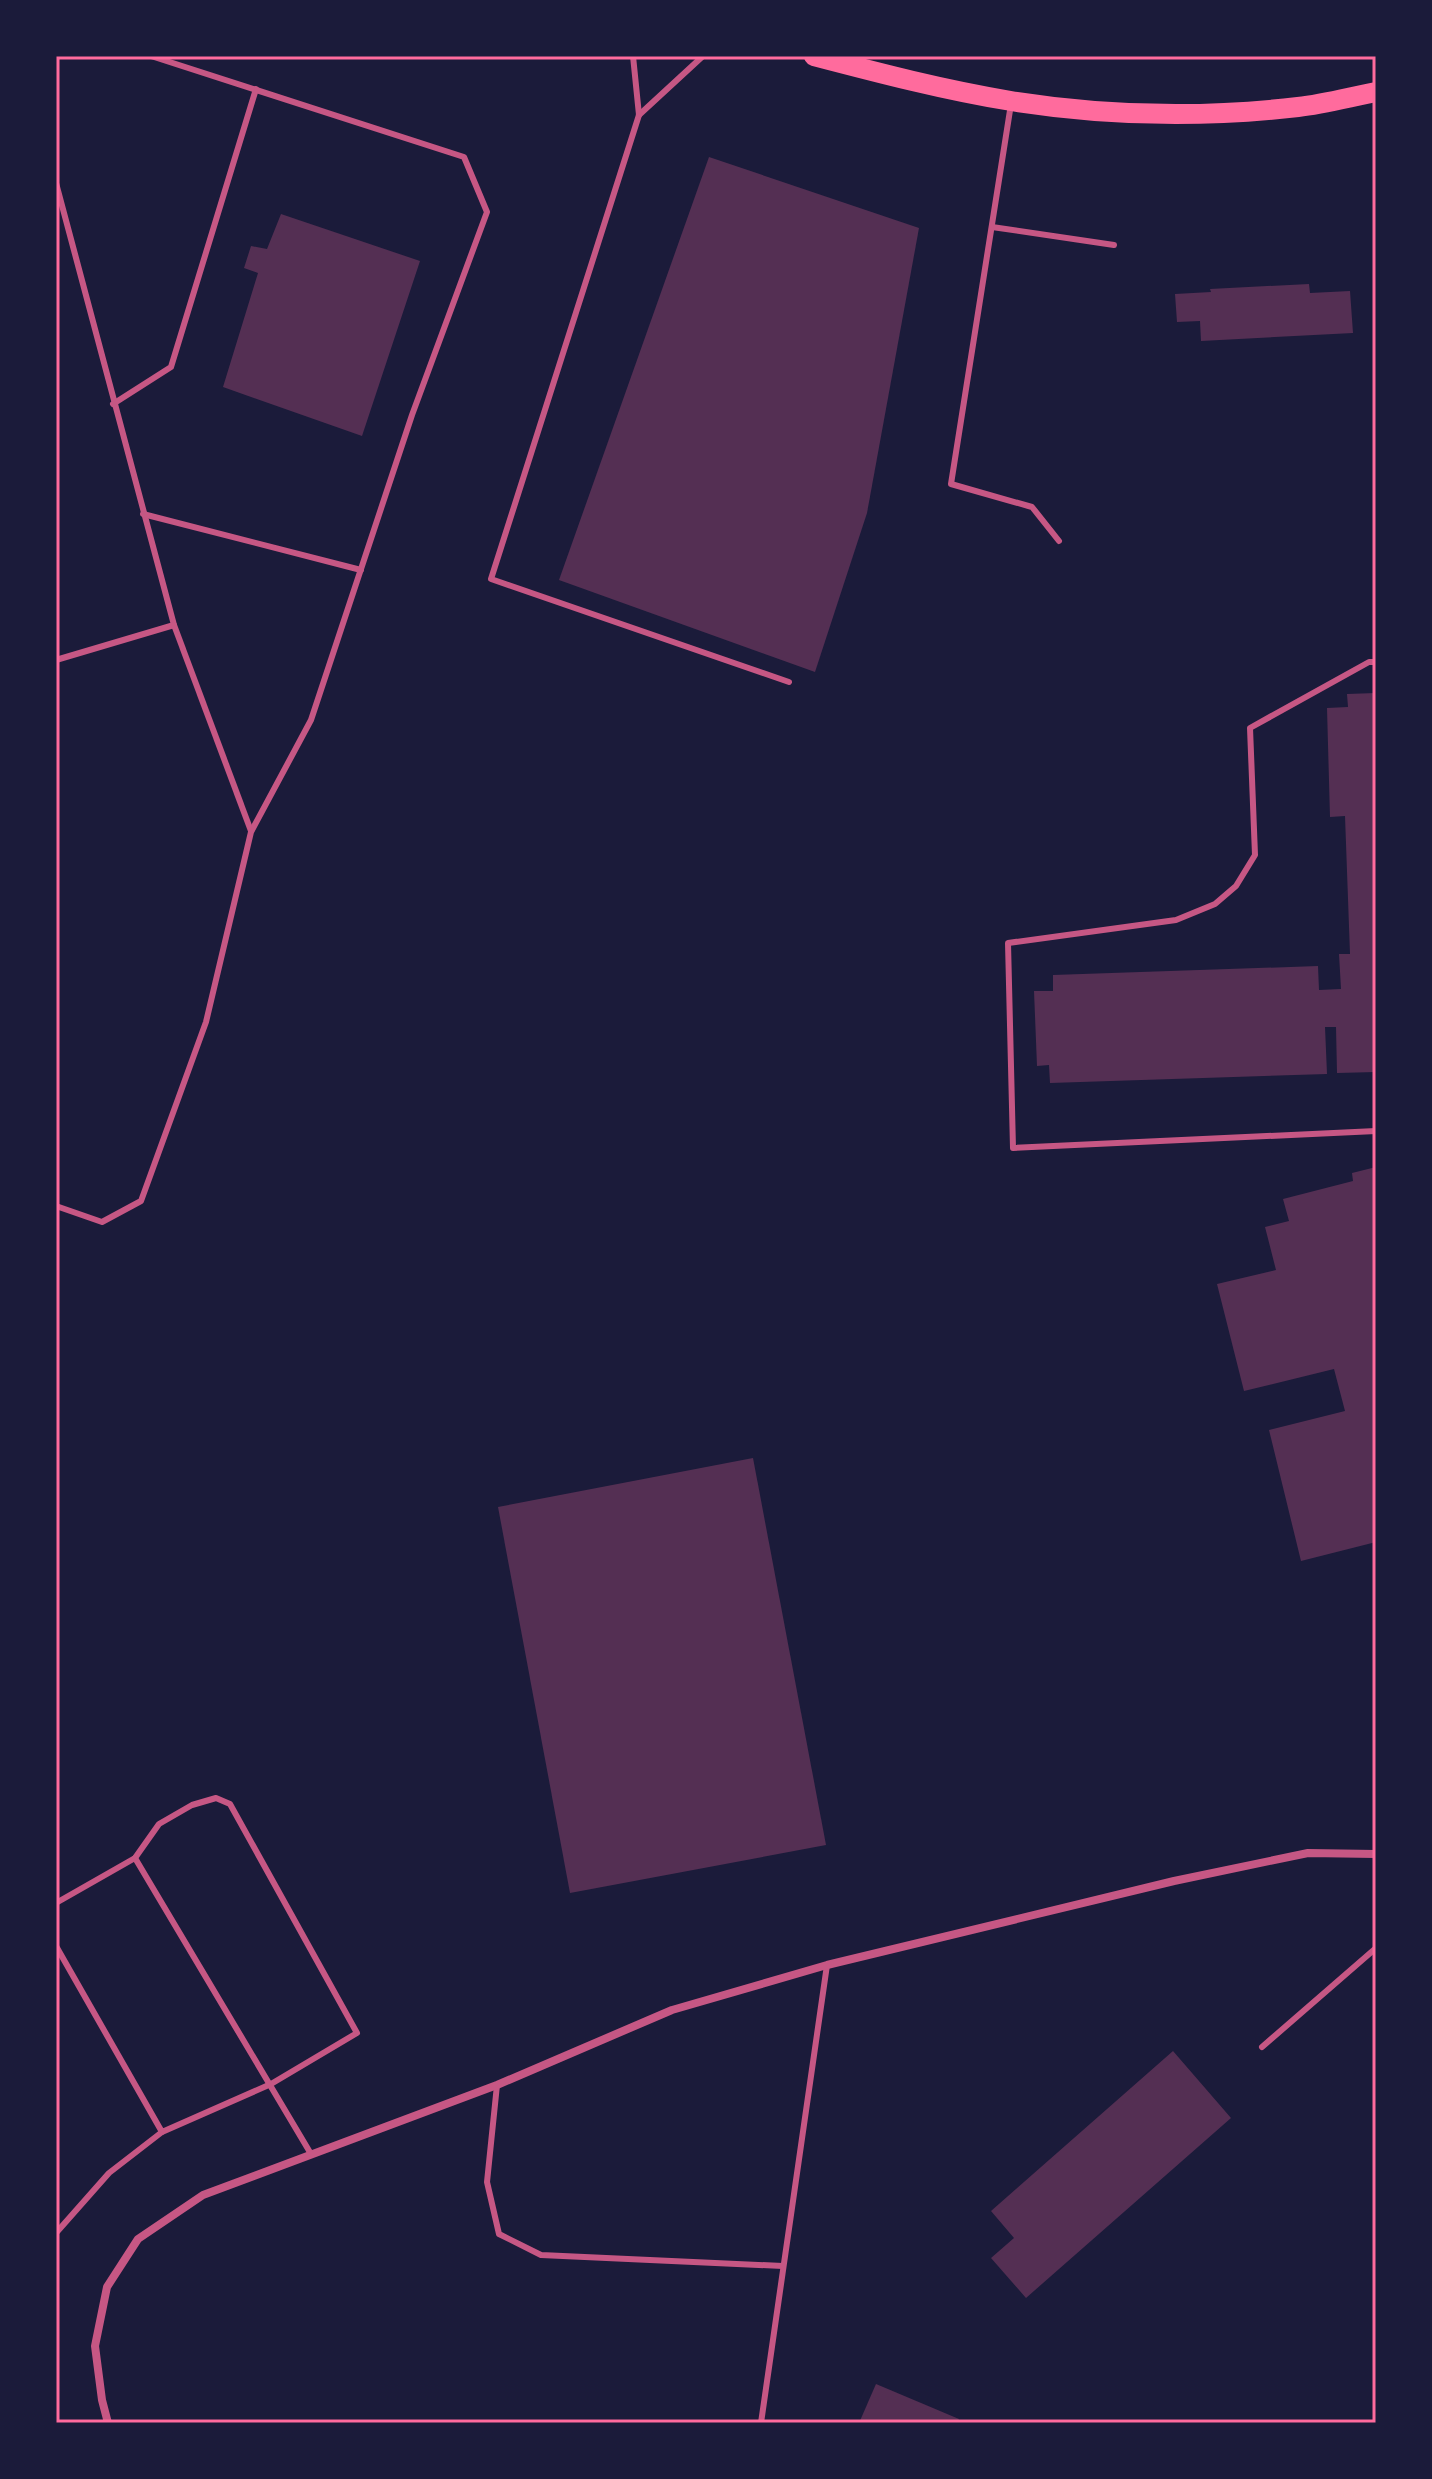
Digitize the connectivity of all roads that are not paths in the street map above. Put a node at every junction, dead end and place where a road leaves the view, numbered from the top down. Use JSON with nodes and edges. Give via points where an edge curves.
{"nodes":[{"id":1,"x":151,"y":56,"type":"edge"},
{"id":2,"x":633,"y":56,"type":"edge"},
{"id":3,"x":703,"y":56,"type":"edge"},
{"id":4,"x":814,"y":56,"type":"edge"},
{"id":5,"x":256,"y":89,"type":"junction"},
{"id":6,"x":1376,"y":92,"type":"edge"},
{"id":7,"x":1012,"y":101,"type":"junction"},
{"id":8,"x":639,"y":115,"type":"junction"},
{"id":9,"x":56,"y":183,"type":"edge"},
{"id":10,"x":992,"y":227,"type":"junction"},
{"id":11,"x":1114,"y":245,"type":"dead end"},
{"id":12,"x":113,"y":404,"type":"junction"},
{"id":13,"x":143,"y":514,"type":"junction"},
{"id":14,"x":1059,"y":541,"type":"dead end"},
{"id":15,"x":361,"y":570,"type":"junction"},
{"id":16,"x":174,"y":625,"type":"junction"},
{"id":17,"x":56,"y":660,"type":"edge"},
{"id":18,"x":1376,"y":662,"type":"edge"},
{"id":19,"x":789,"y":682,"type":"dead end"},
{"id":20,"x":251,"y":832,"type":"junction"},
{"id":21,"x":1376,"y":1131,"type":"edge"},
{"id":22,"x":56,"y":1206,"type":"edge"},
{"id":23,"x":1376,"y":1854,"type":"edge"},
{"id":24,"x":135,"y":1858,"type":"junction"},
{"id":25,"x":56,"y":1903,"type":"edge"},
{"id":26,"x":56,"y":1946,"type":"edge"},
{"id":27,"x":1376,"y":1948,"type":"edge"},
{"id":28,"x":827,"y":1965,"type":"junction"},
{"id":29,"x":1262,"y":2047,"type":"dead end"},
{"id":30,"x":271,"y":2084,"type":"junction"},
{"id":31,"x":497,"y":2085,"type":"junction"},
{"id":32,"x":162,"y":2132,"type":"junction"},
{"id":33,"x":311,"y":2154,"type":"junction"},
{"id":34,"x":56,"y":2233,"type":"edge"},
{"id":35,"x":783,"y":2266,"type":"junction"},
{"id":36,"x":108,"y":2423,"type":"edge"},
{"id":37,"x":761,"y":2423,"type":"edge"}],
"edges":[{"from":1,"to":5,"type":"lane"},
{"from":2,"to":8,"type":"lane"},
{"from":3,"to":8,"type":"lane"},
{"from":4,"to":7,"type":"main road"},
{"from":5,"to":12,"type":"lane","via":[[171,367]]},
{"from":5,"to":15,"type":"lane","via":[[464,157],[487,212]]},
{"from":6,"to":7,"type":"main road","via":[[1299,107],[1202,114],[1105,112]]},
{"from":7,"to":10,"type":"lane"},
{"from":8,"to":19,"type":"lane","via":[[491,579]]},
{"from":9,"to":12,"type":"lane"},
{"from":10,"to":11,"type":"lane"},
{"from":10,"to":14,"type":"lane","via":[[951,484],[1032,507]]},
{"from":12,"to":13,"type":"lane"},
{"from":13,"to":15,"type":"lane"},
{"from":13,"to":16,"type":"lane"},
{"from":15,"to":20,"type":"lane","via":[[311,720]]},
{"from":16,"to":17,"type":"lane"},
{"from":16,"to":20,"type":"lane"},
{"from":18,"to":21,"type":"lane","via":[[1250,728],[1255,855],[1236,886],[1215,904],[1176,920],[1008,943],[1013,1148]]},
{"from":20,"to":22,"type":"lane","via":[[206,1022],[141,1201],[102,1222]]},
{"from":23,"to":28,"type":"street","via":[[1293,1856]]},
{"from":24,"to":25,"type":"lane"},
{"from":24,"to":30,"type":"lane"},
{"from":24,"to":30,"type":"lane","via":[[159,1824],[192,1805],[216,1798],[230,1804],[357,2033]]},
{"from":26,"to":32,"type":"lane"},
{"from":27,"to":29,"type":"lane"},
{"from":28,"to":31,"type":"street","via":[[672,2010]]},
{"from":28,"to":35,"type":"lane"},
{"from":30,"to":32,"type":"lane"},
{"from":30,"to":33,"type":"lane"},
{"from":31,"to":33,"type":"street"},
{"from":31,"to":35,"type":"lane","via":[[487,2182],[499,2234],[541,2255]]},
{"from":32,"to":34,"type":"lane","via":[[109,2173]]},
{"from":33,"to":36,"type":"street","via":[[203,2195],[138,2239],[107,2287],[95,2346]]},
{"from":35,"to":37,"type":"lane"}]}
